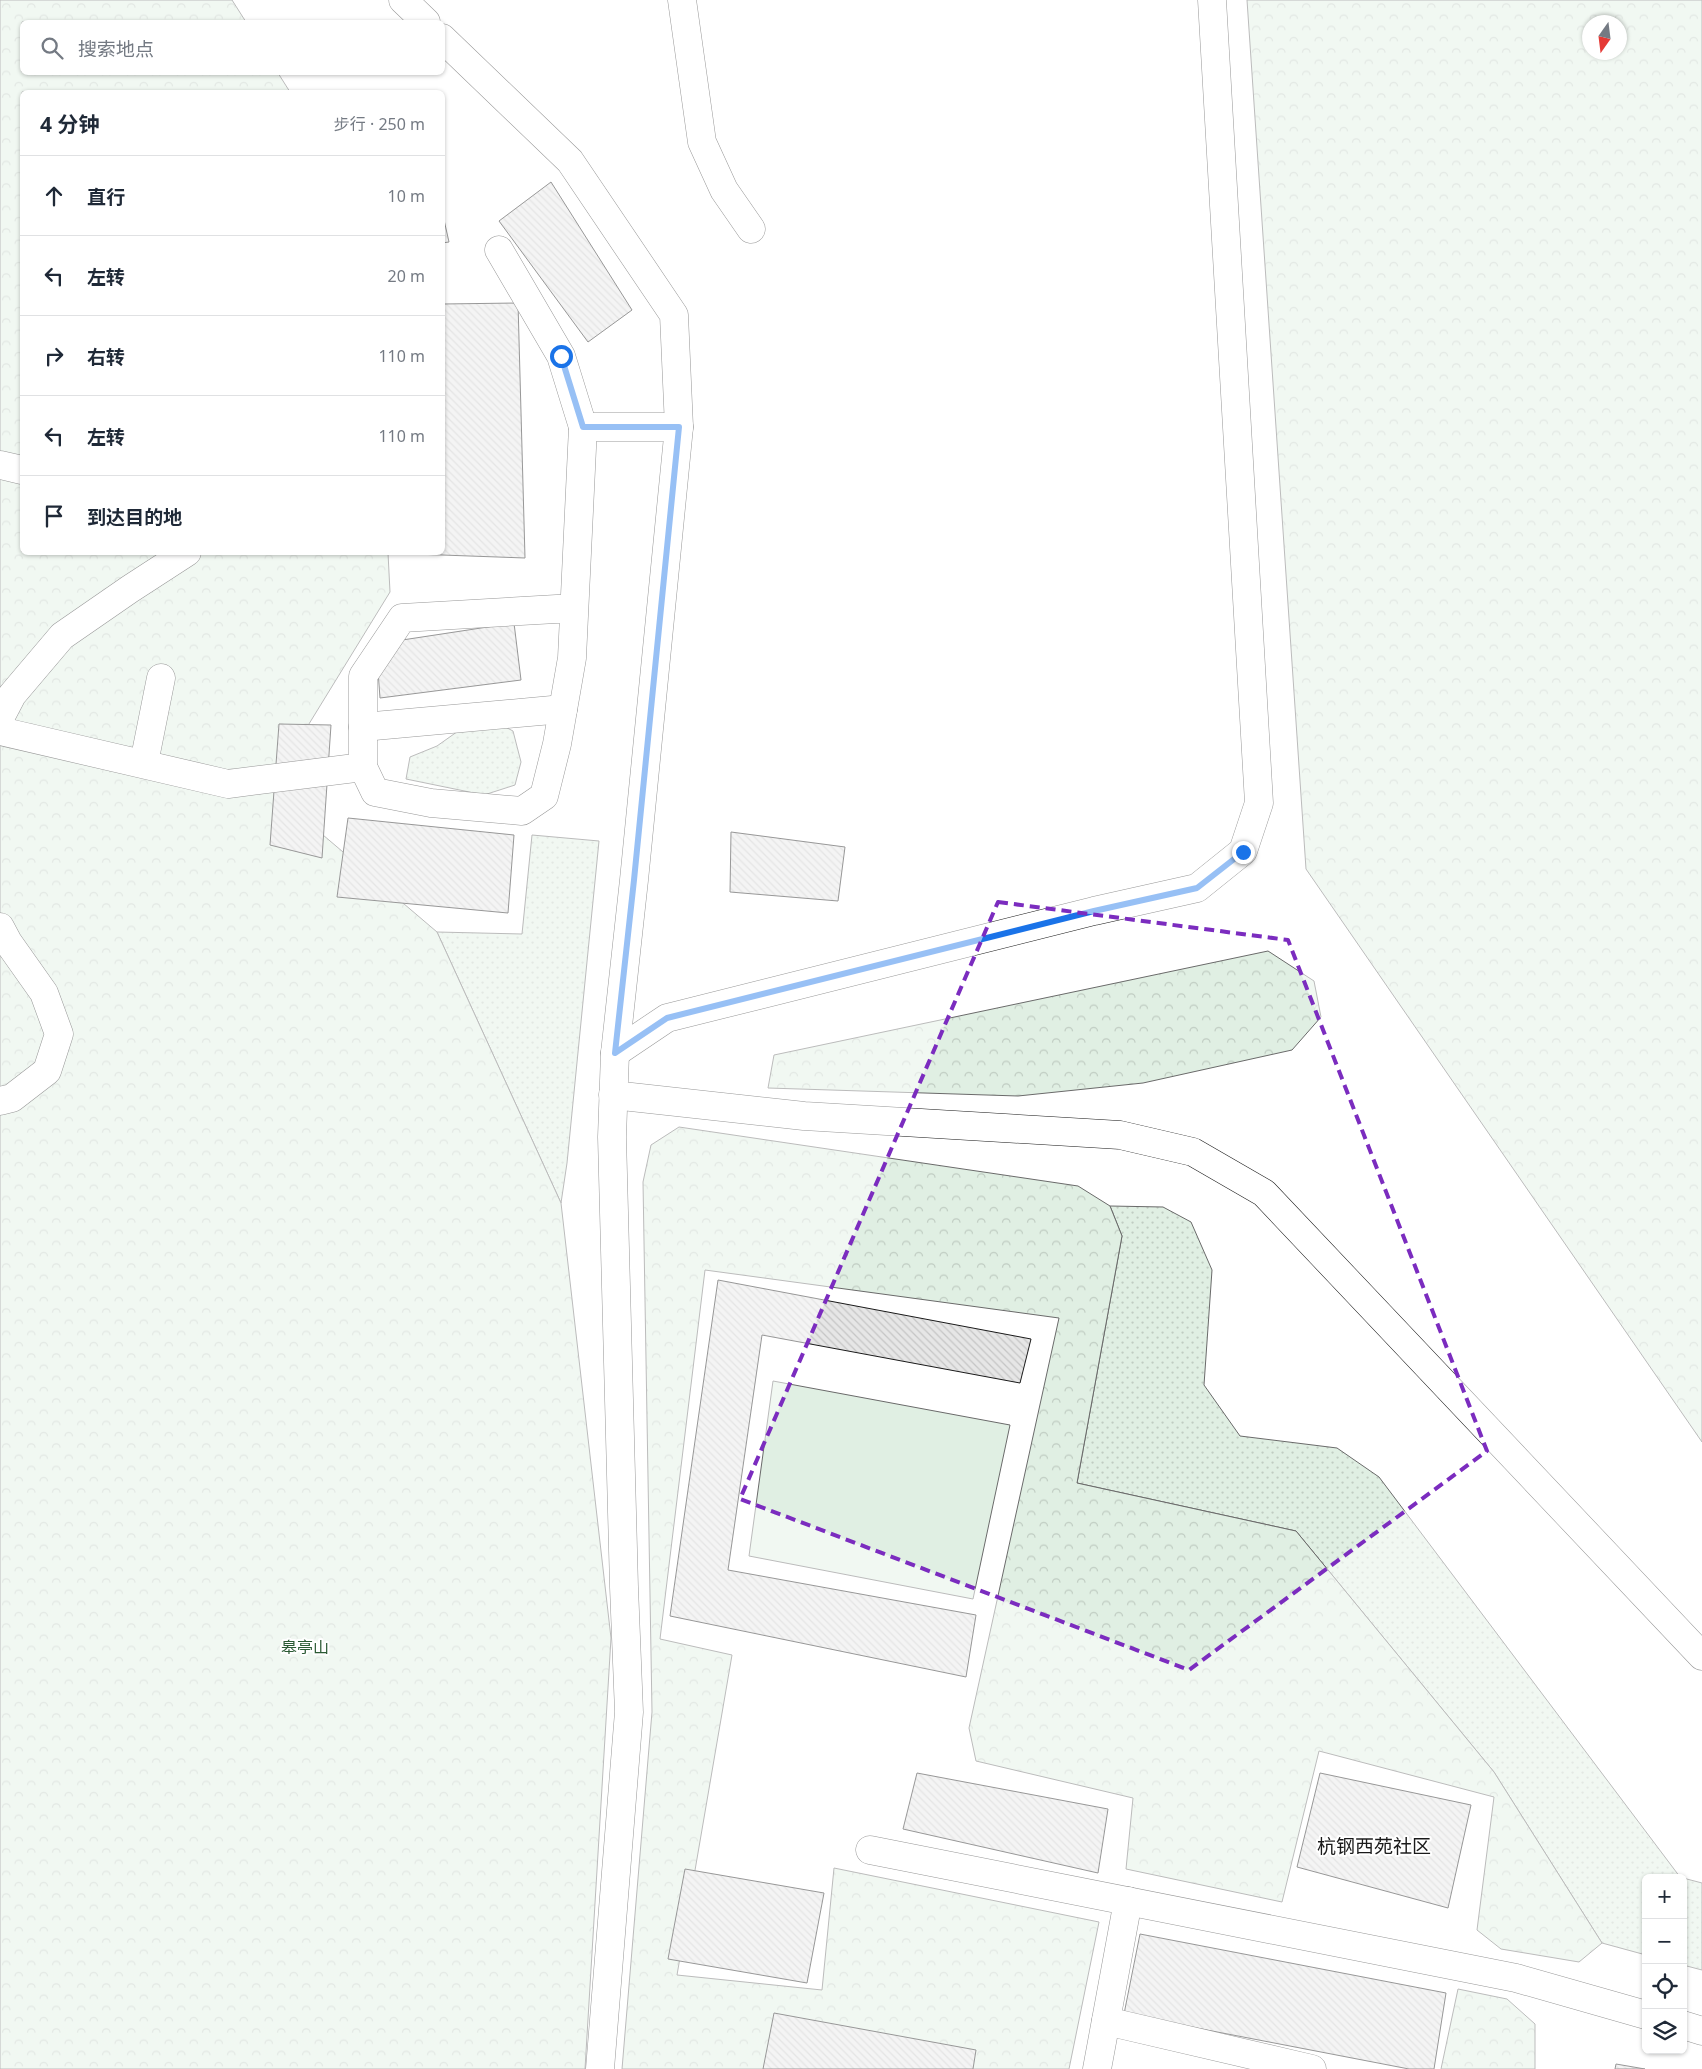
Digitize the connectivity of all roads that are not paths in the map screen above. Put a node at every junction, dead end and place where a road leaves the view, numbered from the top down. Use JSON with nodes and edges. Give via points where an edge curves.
{"nodes":[{"id":1,"x":403,"y":0,"type":"edge"},
{"id":2,"x":682,"y":0,"type":"edge"},
{"id":3,"x":1212,"y":0,"type":"edge"},
{"id":4,"x":424,"y":20,"type":"edge"},
{"id":5,"x":445,"y":41,"type":"edge"},
{"id":6,"x":751,"y":229,"type":"dead end"},
{"id":7,"x":499,"y":250,"type":"dead end"},
{"id":8,"x":583,"y":427,"type":"junction"},
{"id":9,"x":679,"y":427,"type":"junction"},
{"id":10,"x":0,"y":465,"type":"edge"},
{"id":11,"x":20,"y":470,"type":"edge"},
{"id":12,"x":182,"y":555,"type":"edge"},
{"id":13,"x":574,"y":608,"type":"junction"},
{"id":14,"x":161,"y":678,"type":"dead end"},
{"id":15,"x":563,"y":709,"type":"junction"},
{"id":16,"x":0,"y":718,"type":"edge"},
{"id":17,"x":363,"y":726,"type":"junction"},
{"id":18,"x":0,"y":731,"type":"edge"},
{"id":19,"x":144,"y":763,"type":"junction"},
{"id":20,"x":363,"y":766,"type":"junction"},
{"id":21,"x":0,"y":927,"type":"edge"},
{"id":22,"x":615,"y":1053,"type":"junction"},
{"id":23,"x":613,"y":1095,"type":"junction"},
{"id":24,"x":0,"y":1101,"type":"edge"},
{"id":25,"x":1702,"y":1656,"type":"edge"},
{"id":26,"x":870,"y":1850,"type":"dead end"},
{"id":27,"x":1128,"y":1901,"type":"junction"},
{"id":28,"x":1642,"y":2014,"type":"edge"},
{"id":29,"x":1106,"y":2021,"type":"junction"},
{"id":30,"x":1687,"y":2026,"type":"edge"},
{"id":31,"x":1702,"y":2030,"type":"edge"},
{"id":32,"x":600,"y":2069,"type":"edge"},
{"id":33,"x":1097,"y":2069,"type":"edge"},
{"id":34,"x":1312,"y":2069,"type":"edge"}],
"edges":[{"from":1,"to":4,"type":"street"},
{"from":2,"to":6,"type":"street","via":[[702,142],[724,190]]},
{"from":3,"to":22,"type":"street","via":[[1259,803],[1243,852],[1197,888],[667,1018]]},
{"from":5,"to":9,"type":"street","via":[[570,161],[674,315]]},
{"from":7,"to":8,"type":"street","via":[[561,356]]},
{"from":8,"to":9,"type":"street"},
{"from":8,"to":13,"type":"street"},
{"from":9,"to":22,"type":"street"},
{"from":10,"to":11,"type":"street"},
{"from":12,"to":16,"type":"street","via":[[62,636],[12,695]]},
{"from":13,"to":15,"type":"street","via":[[572,658]]},
{"from":13,"to":17,"type":"street","via":[[402,618],[363,676]]},
{"from":14,"to":19,"type":"street"},
{"from":15,"to":17,"type":"street"},
{"from":15,"to":20,"type":"street","via":[[544,796],[522,811],[431,803],[375,792]]},
{"from":17,"to":20,"type":"street"},
{"from":18,"to":19,"type":"street"},
{"from":19,"to":20,"type":"street","via":[[228,784]]},
{"from":21,"to":24,"type":"street","via":[[44,993],[59,1034],[47,1071],[12,1098]]},
{"from":22,"to":23,"type":"street"},
{"from":23,"to":25,"type":"street","via":[[804,1116],[1120,1135],[1194,1152],[1264,1193]]},
{"from":23,"to":32,"type":"street","via":[[629,1712]]},
{"from":26,"to":27,"type":"street"},
{"from":27,"to":28,"type":"street","via":[[1516,1978]]},
{"from":27,"to":29,"type":"street"},
{"from":29,"to":33,"type":"street"},
{"from":29,"to":34,"type":"street"},
{"from":30,"to":31,"type":"street"}]}
